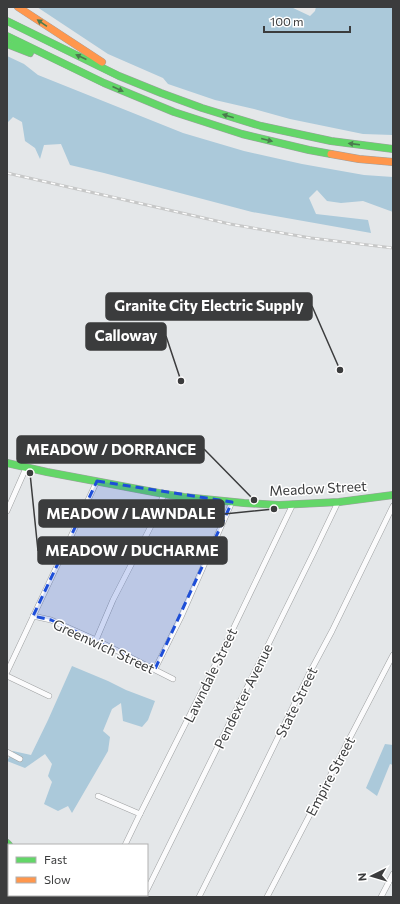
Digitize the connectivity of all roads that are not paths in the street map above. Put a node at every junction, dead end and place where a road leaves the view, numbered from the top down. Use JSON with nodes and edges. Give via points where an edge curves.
{"nodes":[{"id":1,"x":18,"y":7,"type":"edge"},
{"id":2,"x":7,"y":21,"type":"edge"},
{"id":3,"x":7,"y":36,"type":"edge"},
{"id":4,"x":7,"y":44,"type":"edge"},
{"id":5,"x":82,"y":73,"type":"junction"},
{"id":6,"x":134,"y":82,"type":"junction"},
{"id":7,"x":393,"y":149,"type":"edge"},
{"id":8,"x":393,"y":162,"type":"edge"},
{"id":9,"x":7,"y":463,"type":"edge"},
{"id":10,"x":26,"y":468,"type":"junction"},
{"id":11,"x":97,"y":481,"type":"junction"},
{"id":12,"x":164,"y":494,"type":"junction"},
{"id":13,"x":393,"y":495,"type":"edge"},
{"id":14,"x":232,"y":502,"type":"junction"},
{"id":15,"x":338,"y":502,"type":"junction"},
{"id":16,"x":293,"y":504,"type":"junction"},
{"id":17,"x":393,"y":506,"type":"edge"},
{"id":18,"x":7,"y":511,"type":"edge"},
{"id":19,"x":33,"y":616,"type":"junction"},
{"id":20,"x":96,"y":640,"type":"junction"},
{"id":21,"x":393,"y":655,"type":"edge"},
{"id":22,"x":155,"y":669,"type":"junction"},
{"id":23,"x":7,"y":672,"type":"edge"},
{"id":24,"x":7,"y":676,"type":"edge"},
{"id":25,"x":173,"y":679,"type":"dead end"},
{"id":26,"x":49,"y":696,"type":"dead end"},
{"id":27,"x":7,"y":752,"type":"edge"},
{"id":28,"x":20,"y":759,"type":"dead end"},
{"id":29,"x":98,"y":796,"type":"dead end"},
{"id":30,"x":140,"y":814,"type":"junction"},
{"id":31,"x":125,"y":844,"type":"edge"},
{"id":32,"x":393,"y":874,"type":"edge"},
{"id":33,"x":148,"y":888,"type":"edge"},
{"id":34,"x":199,"y":897,"type":"edge"},
{"id":35,"x":268,"y":897,"type":"edge"},
{"id":36,"x":381,"y":897,"type":"edge"}],
"edges":[{"from":6,"to":1,"type":"main road","one_way":true},
{"from":6,"to":2,"type":"main road","one_way":true},
{"from":3,"to":5,"type":"main road"},
{"from":4,"to":5,"type":"main road"},
{"from":5,"to":8,"type":"main road","one_way":true,"via":[[174,112],[242,134],[309,150]]},
{"from":7,"to":6,"type":"main road","one_way":true,"via":[[331,141],[260,126],[202,108]]},
{"from":9,"to":10,"type":"main road","name":"Meadow Street"},
{"from":10,"to":11,"type":"main road","name":"Meadow Street"},
{"from":10,"to":18,"type":"street"},
{"from":11,"to":12,"type":"main road","name":"Meadow Street"},
{"from":11,"to":19,"type":"street"},
{"from":12,"to":14,"type":"main road","name":"Meadow Street"},
{"from":12,"to":20,"type":"street"},
{"from":13,"to":15,"type":"main road","name":"Meadow Street"},
{"from":14,"to":16,"type":"main road","name":"Meadow Street"},
{"from":14,"to":22,"type":"street"},
{"from":15,"to":16,"type":"main road","name":"Meadow Street"},
{"from":15,"to":33,"type":"street","name":"Pendexter Avenue"},
{"from":16,"to":30,"type":"street","name":"Lawndale Street"},
{"from":17,"to":34,"type":"street","name":"State Street"},
{"from":19,"to":20,"type":"street","name":"Greenwich Street","via":[[51,620]]},
{"from":19,"to":23,"type":"street"},
{"from":20,"to":22,"type":"street","name":"Greenwich Street"},
{"from":21,"to":35,"type":"street","name":"Empire Street"},
{"from":22,"to":25,"type":"street","name":"Greenwich Street"},
{"from":24,"to":26,"type":"street"},
{"from":27,"to":28,"type":"street"},
{"from":29,"to":30,"type":"street"},
{"from":30,"to":31,"type":"street","name":"Lawndale Street"},
{"from":32,"to":36,"type":"street"}]}
